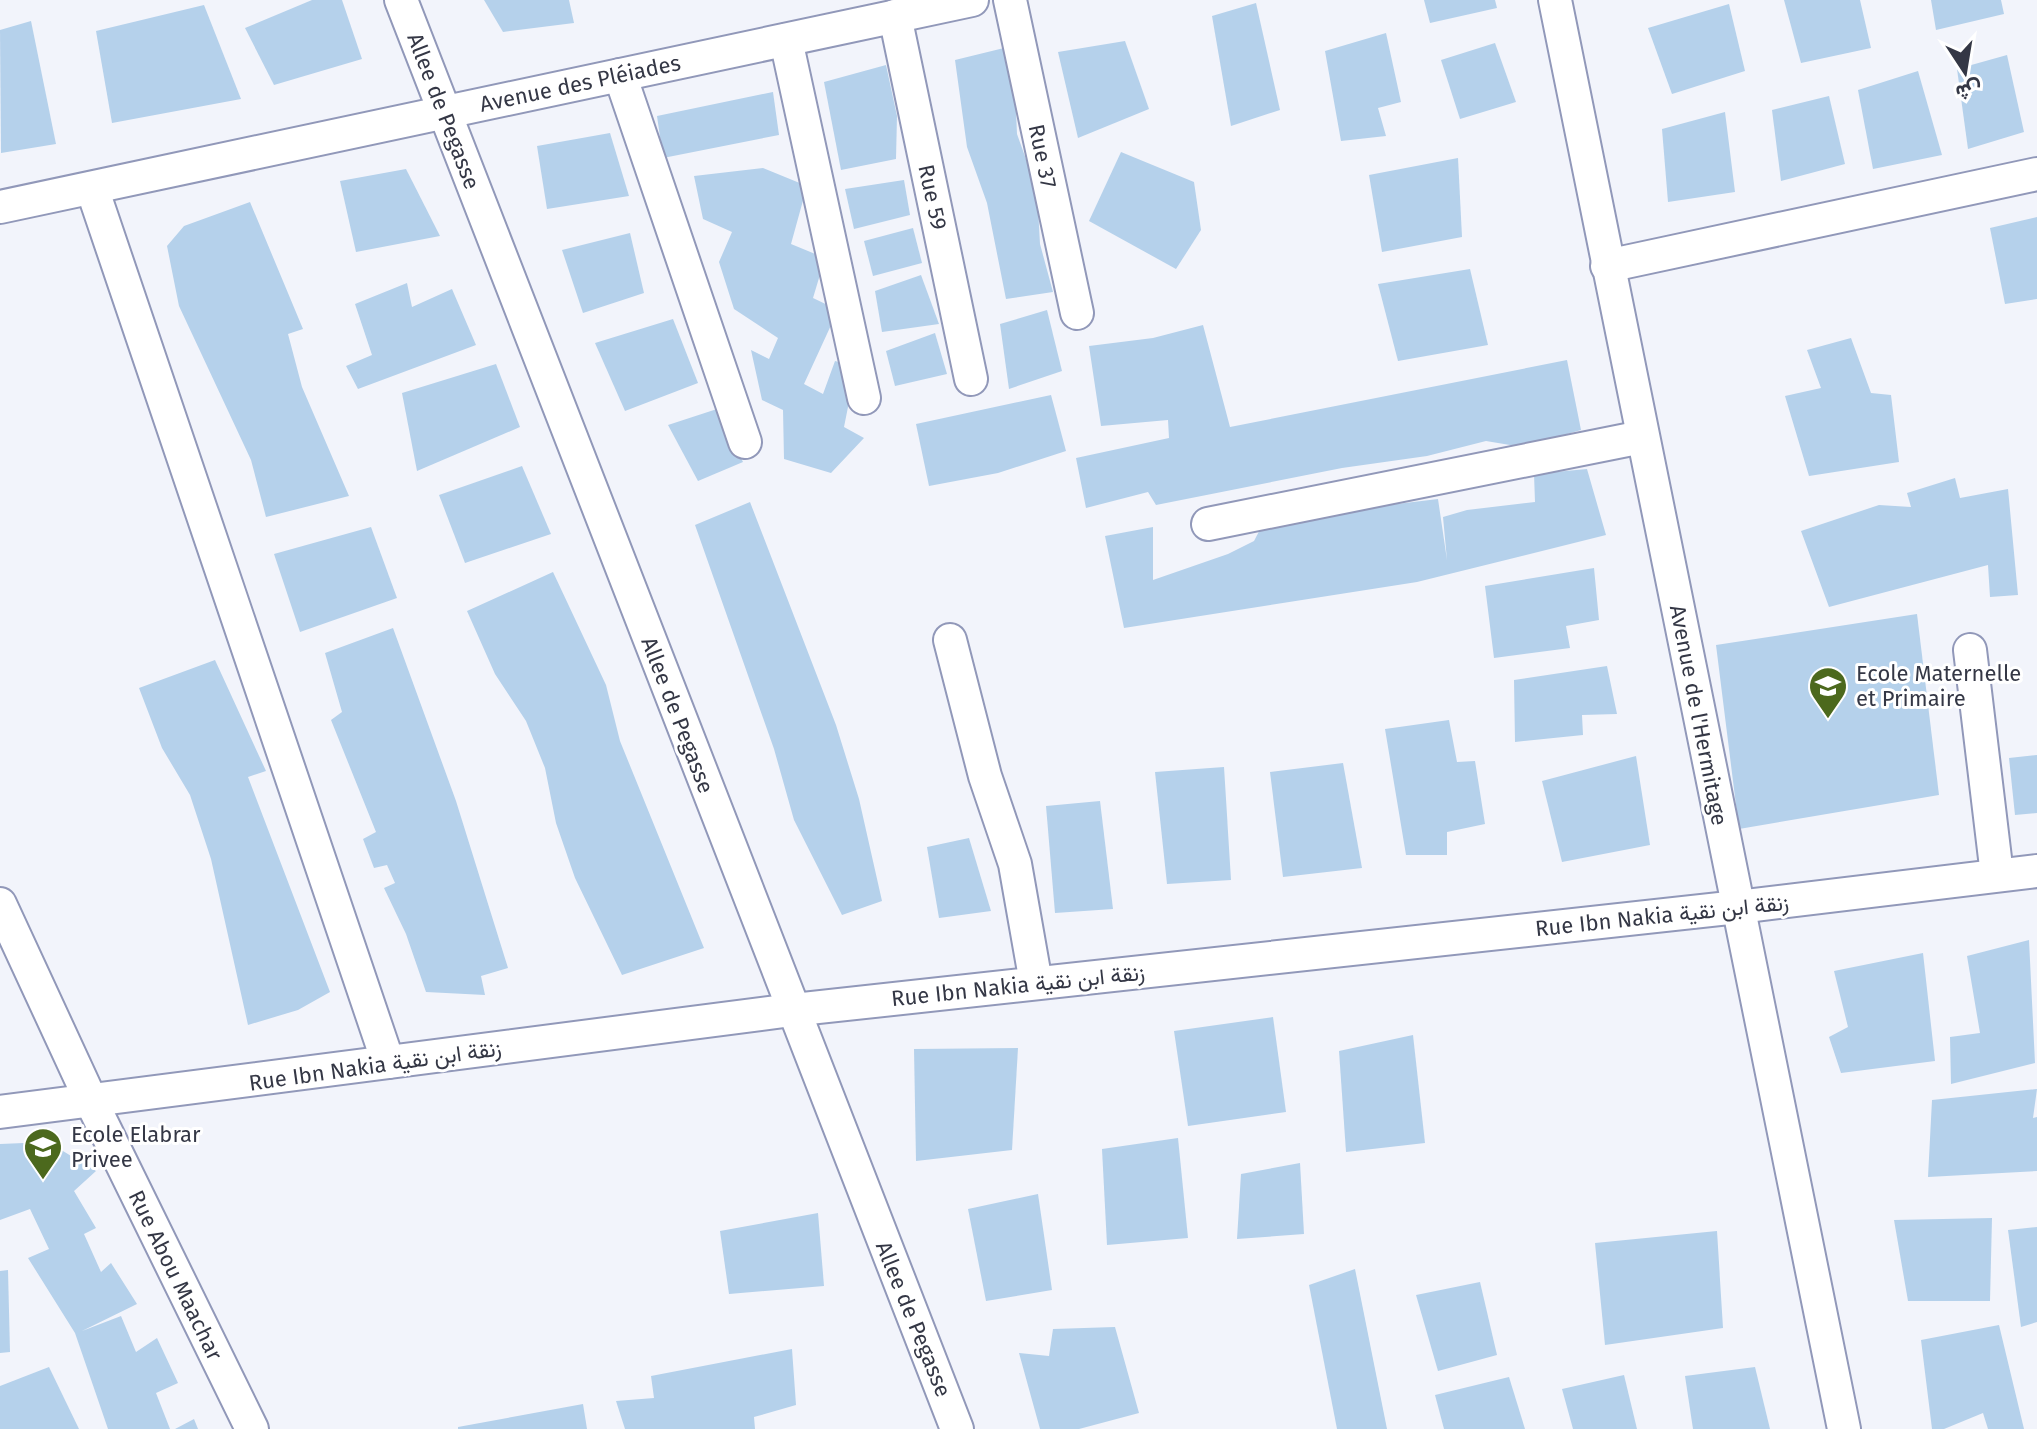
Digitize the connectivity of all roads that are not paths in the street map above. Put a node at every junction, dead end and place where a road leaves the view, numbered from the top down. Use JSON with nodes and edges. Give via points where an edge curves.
{"nodes":[{"id":1,"x":401,"y":0,"type":"edge"},
{"id":2,"x":972,"y":0,"type":"edge"},
{"id":3,"x":1010,"y":0,"type":"edge"},
{"id":4,"x":1555,"y":0,"type":"edge"},
{"id":5,"x":895,"y":16,"type":"junction"},
{"id":6,"x":786,"y":40,"type":"junction"},
{"id":7,"x":620,"y":75,"type":"junction"},
{"id":8,"x":445,"y":112,"type":"junction"},
{"id":9,"x":2037,"y":174,"type":"edge"},
{"id":10,"x":92,"y":188,"type":"junction"},
{"id":11,"x":0,"y":207,"type":"edge"},
{"id":12,"x":1607,"y":266,"type":"junction"},
{"id":13,"x":1077,"y":313,"type":"dead end"},
{"id":14,"x":971,"y":379,"type":"dead end"},
{"id":15,"x":864,"y":398,"type":"dead end"},
{"id":16,"x":1642,"y":437,"type":"junction"},
{"id":17,"x":745,"y":442,"type":"dead end"},
{"id":18,"x":1208,"y":524,"type":"dead end"},
{"id":19,"x":950,"y":640,"type":"dead end"},
{"id":20,"x":1970,"y":650,"type":"dead end"},
{"id":21,"x":2037,"y":871,"type":"edge"},
{"id":22,"x":1997,"y":875,"type":"junction"},
{"id":23,"x":0,"y":904,"type":"edge"},
{"id":24,"x":1738,"y":907,"type":"junction"},
{"id":25,"x":1036,"y":983,"type":"junction"},
{"id":26,"x":792,"y":1010,"type":"junction"},
{"id":27,"x":388,"y":1062,"type":"junction"},
{"id":28,"x":92,"y":1103,"type":"junction"},
{"id":29,"x":0,"y":1112,"type":"edge"},
{"id":30,"x":252,"y":1429,"type":"edge"},
{"id":31,"x":957,"y":1429,"type":"edge"},
{"id":32,"x":1844,"y":1429,"type":"edge"}],
"edges":[{"from":1,"to":8,"type":"street","name":"Allee de Pegasse"},
{"from":2,"to":5,"type":"street","name":"Avenue des Pléiades"},
{"from":3,"to":13,"type":"street","name":"Rue 37"},
{"from":4,"to":12,"type":"street","name":"Avenue de l'Hermitage"},
{"from":5,"to":6,"type":"street","name":"Avenue des Pléiades"},
{"from":5,"to":14,"type":"street","name":"Rue 59"},
{"from":6,"to":7,"type":"street","name":"Avenue des Pléiades"},
{"from":6,"to":15,"type":"street"},
{"from":7,"to":8,"type":"street","name":"Avenue des Pléiades"},
{"from":7,"to":17,"type":"street"},
{"from":8,"to":10,"type":"street","name":"Avenue des Pléiades"},
{"from":8,"to":26,"type":"street","name":"Allee de Pegasse"},
{"from":9,"to":12,"type":"street"},
{"from":10,"to":11,"type":"street","name":"Avenue des Pléiades"},
{"from":10,"to":27,"type":"street"},
{"from":12,"to":16,"type":"street","name":"Avenue de l'Hermitage"},
{"from":16,"to":18,"type":"street"},
{"from":16,"to":24,"type":"street","name":"Avenue de l'Hermitage"},
{"from":19,"to":25,"type":"street","via":[[985,776],[1015,864]]},
{"from":20,"to":22,"type":"street"},
{"from":21,"to":22,"type":"street","name":"Rue Ibn Nakia زنقة ابن نقية"},
{"from":22,"to":24,"type":"street","name":"Rue Ibn Nakia زنقة ابن نقية"},
{"from":23,"to":28,"type":"street","name":"Rue Abou Maachar"},
{"from":24,"to":25,"type":"street","name":"Rue Ibn Nakia زنقة ابن نقية"},
{"from":24,"to":32,"type":"street","name":"Avenue de l'Hermitage"},
{"from":25,"to":26,"type":"street","name":"Rue Ibn Nakia زنقة ابن نقية"},
{"from":26,"to":27,"type":"street","name":"Rue Ibn Nakia زنقة ابن نقية"},
{"from":26,"to":31,"type":"street","name":"Allee de Pegasse"},
{"from":27,"to":28,"type":"street","name":"Rue Ibn Nakia زنقة ابن نقية"},
{"from":28,"to":29,"type":"street","name":"Rue Ibn Nakia زنقة ابن نقية"},
{"from":28,"to":30,"type":"street","name":"Rue Abou Maachar"}]}
